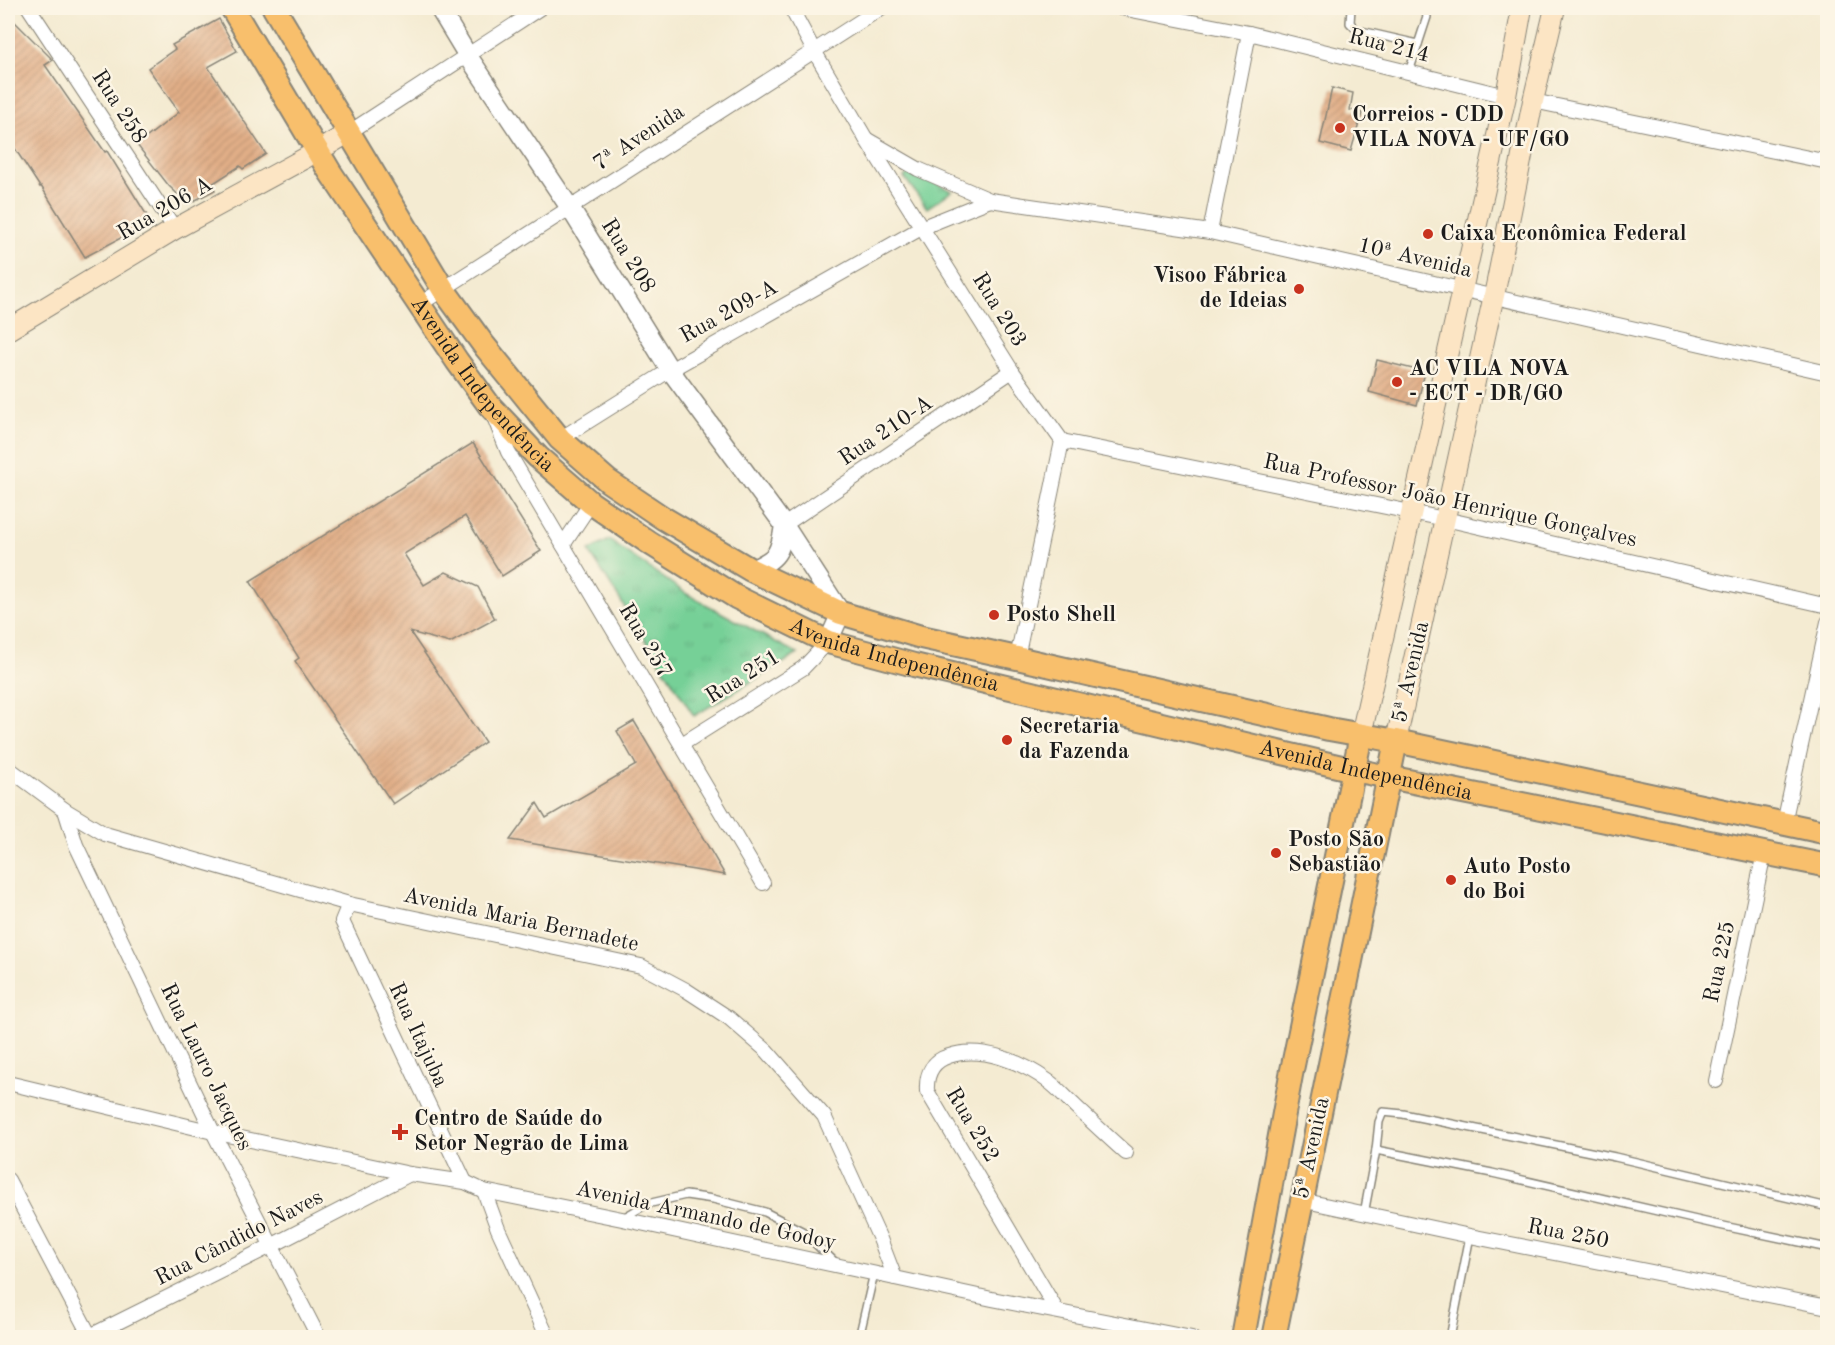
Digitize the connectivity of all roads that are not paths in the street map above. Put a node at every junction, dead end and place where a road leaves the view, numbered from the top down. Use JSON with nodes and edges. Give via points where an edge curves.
{"nodes":[{"id":1,"x":29,"y":8,"type":"edge"},
{"id":2,"x":232,"y":8,"type":"edge"},
{"id":3,"x":274,"y":8,"type":"edge"},
{"id":4,"x":439,"y":8,"type":"edge"},
{"id":5,"x":540,"y":8,"type":"edge"},
{"id":6,"x":791,"y":8,"type":"edge"},
{"id":7,"x":881,"y":8,"type":"edge"},
{"id":8,"x":1121,"y":8,"type":"edge"},
{"id":9,"x":1351,"y":8,"type":"edge"},
{"id":10,"x":1425,"y":8,"type":"edge"},
{"id":11,"x":1522,"y":8,"type":"edge"},
{"id":12,"x":1555,"y":8,"type":"edge"},
{"id":13,"x":1249,"y":33,"type":"junction"},
{"id":14,"x":1418,"y":44,"type":"junction"},
{"id":15,"x":813,"y":50,"type":"junction"},
{"id":16,"x":468,"y":56,"type":"junction"},
{"id":17,"x":1409,"y":72,"type":"junction"},
{"id":18,"x":1506,"y":96,"type":"junction"},
{"id":19,"x":1533,"y":101,"type":"junction"},
{"id":20,"x":348,"y":133,"type":"junction"},
{"id":21,"x":866,"y":138,"type":"junction"},
{"id":22,"x":318,"y":151,"type":"junction"},
{"id":23,"x":1827,"y":162,"type":"edge"},
{"id":24,"x":1521,"y":164,"type":"junction"},
{"id":25,"x":990,"y":200,"type":"junction"},
{"id":26,"x":570,"y":208,"type":"junction"},
{"id":27,"x":923,"y":227,"type":"junction"},
{"id":28,"x":175,"y":229,"type":"junction"},
{"id":29,"x":1210,"y":232,"type":"junction"},
{"id":30,"x":443,"y":289,"type":"junction"},
{"id":31,"x":1462,"y":290,"type":"junction"},
{"id":32,"x":1494,"y":297,"type":"junction"},
{"id":33,"x":420,"y":304,"type":"junction"},
{"id":34,"x":10,"y":323,"type":"edge"},
{"id":35,"x":483,"y":344,"type":"junction"},
{"id":36,"x":457,"y":361,"type":"junction"},
{"id":37,"x":670,"y":370,"type":"junction"},
{"id":38,"x":1012,"y":371,"type":"junction"},
{"id":39,"x":1827,"y":373,"type":"edge"},
{"id":40,"x":489,"y":405,"type":"junction"},
{"id":41,"x":560,"y":438,"type":"junction"},
{"id":42,"x":1062,"y":441,"type":"junction"},
{"id":43,"x":591,"y":503,"type":"junction"},
{"id":44,"x":1411,"y":513,"type":"junction"},
{"id":45,"x":1445,"y":519,"type":"junction"},
{"id":46,"x":784,"y":525,"type":"junction"},
{"id":47,"x":563,"y":544,"type":"junction"},
{"id":48,"x":751,"y":570,"type":"junction"},
{"id":49,"x":1827,"y":606,"type":"edge"},
{"id":50,"x":841,"y":613,"type":"junction"},
{"id":51,"x":1827,"y":622,"type":"edge"},
{"id":52,"x":828,"y":642,"type":"junction"},
{"id":53,"x":1017,"y":658,"type":"junction"},
{"id":54,"x":1361,"y":735,"type":"junction"},
{"id":55,"x":1396,"y":741,"type":"junction"},
{"id":56,"x":682,"y":744,"type":"junction"},
{"id":57,"x":8,"y":768,"type":"edge"},
{"id":58,"x":1354,"y":770,"type":"junction"},
{"id":59,"x":1389,"y":777,"type":"junction"},
{"id":60,"x":65,"y":810,"type":"junction"},
{"id":61,"x":1784,"y":824,"type":"junction"},
{"id":62,"x":1827,"y":833,"type":"edge"},
{"id":63,"x":1764,"y":853,"type":"junction"},
{"id":64,"x":1827,"y":866,"type":"edge"},
{"id":65,"x":764,"y":883,"type":"dead end"},
{"id":66,"x":349,"y":904,"type":"junction"},
{"id":67,"x":1716,"y":1081,"type":"dead end"},
{"id":68,"x":8,"y":1083,"type":"edge"},
{"id":69,"x":213,"y":1132,"type":"junction"},
{"id":70,"x":1376,"y":1150,"type":"junction"},
{"id":71,"x":1125,"y":1154,"type":"dead end"},
{"id":72,"x":410,"y":1174,"type":"junction"},
{"id":73,"x":8,"y":1180,"type":"edge"},
{"id":74,"x":465,"y":1182,"type":"junction"},
{"id":75,"x":484,"y":1191,"type":"junction"},
{"id":76,"x":1301,"y":1200,"type":"junction"},
{"id":77,"x":1827,"y":1207,"type":"edge"},
{"id":78,"x":1364,"y":1214,"type":"junction"},
{"id":79,"x":622,"y":1219,"type":"junction"},
{"id":80,"x":1470,"y":1236,"type":"junction"},
{"id":81,"x":273,"y":1245,"type":"junction"},
{"id":82,"x":1827,"y":1248,"type":"edge"},
{"id":83,"x":839,"y":1266,"type":"junction"},
{"id":84,"x":874,"y":1273,"type":"junction"},
{"id":85,"x":895,"y":1278,"type":"junction"},
{"id":86,"x":1827,"y":1307,"type":"edge"},
{"id":87,"x":1057,"y":1311,"type":"junction"},
{"id":88,"x":89,"y":1337,"type":"edge"},
{"id":89,"x":319,"y":1338,"type":"edge"},
{"id":90,"x":548,"y":1338,"type":"edge"},
{"id":91,"x":859,"y":1338,"type":"edge"},
{"id":92,"x":1192,"y":1338,"type":"edge"},
{"id":93,"x":1243,"y":1338,"type":"edge"},
{"id":94,"x":1274,"y":1338,"type":"edge"},
{"id":95,"x":1450,"y":1338,"type":"edge"}],
"edges":[{"from":1,"to":28,"type":"street","name":"Rua 258"},
{"from":2,"to":22,"type":"main road","name":"Avenida Independência"},
{"from":3,"to":20,"type":"main road","name":"Avenida Independência"},
{"from":4,"to":16,"type":"street","name":"Rua 208"},
{"from":5,"to":16,"type":"street"},
{"from":6,"to":15,"type":"street","name":"Rua 203"},
{"from":7,"to":15,"type":"street","name":"7ª Avenida"},
{"from":8,"to":13,"type":"street","name":"Rua 214"},
{"from":9,"to":14,"type":"lane","via":[[1350,23],[1357,30]]},
{"from":10,"to":14,"type":"lane","via":[[1427,17]]},
{"from":11,"to":18,"type":"main road","name":"5ª Avenida"},
{"from":12,"to":19,"type":"main road","name":"5ª Avenida"},
{"from":13,"to":17,"type":"street","name":"Rua 214"},
{"from":13,"to":29,"type":"street"},
{"from":14,"to":17,"type":"lane"},
{"from":15,"to":21,"type":"street","name":"Rua 203"},
{"from":15,"to":26,"type":"street","name":"7ª Avenida"},
{"from":16,"to":20,"type":"street"},
{"from":16,"to":26,"type":"street","name":"Rua 208"},
{"from":17,"to":18,"type":"street","name":"Rua 214"},
{"from":18,"to":24,"type":"main road","via":[[1520,105]]},
{"from":18,"to":31,"type":"main road","name":"5ª Avenida"},
{"from":19,"to":23,"type":"street"},
{"from":19,"to":24,"type":"main road","name":"5ª Avenida"},
{"from":20,"to":22,"type":"main road","name":"Rua 206 A"},
{"from":20,"to":30,"type":"main road","name":"Avenida Independência"},
{"from":21,"to":25,"type":"street","name":"10ª Avenida","via":[[918,169]]},
{"from":21,"to":27,"type":"street","name":"Rua 203"},
{"from":22,"to":28,"type":"main road","name":"Rua 206 A"},
{"from":22,"to":33,"type":"main road","name":"Avenida Independência"},
{"from":24,"to":32,"type":"main road","name":"5ª Avenida"},
{"from":25,"to":27,"type":"street"},
{"from":25,"to":29,"type":"street","name":"10ª Avenida"},
{"from":26,"to":30,"type":"street","name":"7ª Avenida"},
{"from":26,"to":37,"type":"street","name":"Rua 208"},
{"from":27,"to":37,"type":"street","name":"Rua 209-A"},
{"from":27,"to":38,"type":"street","name":"Rua 203"},
{"from":28,"to":34,"type":"main road","name":"Rua 206 A"},
{"from":29,"to":31,"type":"street","name":"10ª Avenida"},
{"from":30,"to":33,"type":"street","name":"7ª Avenida"},
{"from":30,"to":35,"type":"main road","name":"Avenida Independência"},
{"from":31,"to":32,"type":"street","name":"10ª Avenida"},
{"from":31,"to":44,"type":"main road","name":"5ª Avenida"},
{"from":32,"to":39,"type":"street","name":"10ª Avenida"},
{"from":32,"to":45,"type":"main road","name":"5ª Avenida"},
{"from":33,"to":36,"type":"main road","name":"Avenida Independência"},
{"from":35,"to":36,"type":"main road"},
{"from":35,"to":41,"type":"main road","name":"Avenida Independência"},
{"from":36,"to":40,"type":"main road","name":"Avenida Independência"},
{"from":37,"to":41,"type":"street","name":"Rua 209-A"},
{"from":37,"to":46,"type":"street","name":"Rua 208"},
{"from":38,"to":42,"type":"street","name":"Rua 203"},
{"from":38,"to":46,"type":"street","name":"Rua 210-A"},
{"from":40,"to":43,"type":"main road","name":"Avenida Independência","via":[[538,457]]},
{"from":40,"to":47,"type":"street","name":"Rua 257","via":[[508,452]]},
{"from":41,"to":48,"type":"main road","name":"Avenida Independência","via":[[608,481]]},
{"from":42,"to":44,"type":"street","name":"Rua Professor João Henrique Gonçalves"},
{"from":42,"to":53,"type":"street"},
{"from":43,"to":47,"type":"street"},
{"from":43,"to":52,"type":"main road","name":"Avenida Independência","via":[[736,597]]},
{"from":44,"to":45,"type":"street","name":"Rua Professor João Henrique Gonçalves"},
{"from":44,"to":54,"type":"main road","name":"5ª Avenida"},
{"from":45,"to":49,"type":"street","name":"Rua Professor João Henrique Gonçalves"},
{"from":45,"to":55,"type":"main road","name":"5ª Avenida"},
{"from":46,"to":48,"type":"street","via":[[781,549],[769,562]]},
{"from":46,"to":50,"type":"street","name":"Rua 208"},
{"from":47,"to":56,"type":"street","name":"Rua 257"},
{"from":48,"to":50,"type":"main road","name":"Avenida Independência"},
{"from":50,"to":52,"type":"street","name":"Rua 251"},
{"from":50,"to":53,"type":"main road","name":"Avenida Independência","via":[[921,638]]},
{"from":51,"to":61,"type":"street"},
{"from":52,"to":56,"type":"street","name":"Rua 251","via":[[802,668]]},
{"from":52,"to":58,"type":"main road","name":"Avenida Independência"},
{"from":53,"to":54,"type":"main road","name":"Avenida Independência"},
{"from":54,"to":55,"type":"main road","name":"Avenida Independência"},
{"from":54,"to":58,"type":"main road","name":"5ª Avenida"},
{"from":55,"to":59,"type":"main road","name":"5ª Avenida"},
{"from":55,"to":61,"type":"main road","name":"Avenida Independência"},
{"from":56,"to":65,"type":"street","name":"Rua 257"},
{"from":57,"to":60,"type":"street","name":"Avenida Maria Bernadete"},
{"from":58,"to":59,"type":"main road","name":"Avenida Independência"},
{"from":58,"to":93,"type":"main road","name":"5ª Avenida","via":[[1291,1075]]},
{"from":59,"to":63,"type":"main road","name":"Avenida Independência"},
{"from":59,"to":76,"type":"main road","name":"5ª Avenida"},
{"from":60,"to":66,"type":"street","name":"Avenida Maria Bernadete","via":[[105,834]]},
{"from":60,"to":69,"type":"street","name":"Rua Lauro Jacques","via":[[76,845]]},
{"from":61,"to":62,"type":"main road","name":"Avenida Independência"},
{"from":63,"to":64,"type":"main road","name":"Avenida Independência"},
{"from":63,"to":67,"type":"street","name":"Rua 225"},
{"from":66,"to":74,"type":"street","name":"Rua Itajuba","via":[[342,921]]},
{"from":66,"to":85,"type":"street","name":"Avenida Maria Bernadete","via":[[641,966],[729,1018],[766,1051],[824,1116]]},
{"from":68,"to":69,"type":"street","name":"Avenida Armando de Godoy"},
{"from":69,"to":72,"type":"street","name":"Avenida Armando de Godoy"},
{"from":69,"to":81,"type":"street","name":"Rua Lauro Jacques"},
{"from":70,"to":77,"type":"lane","via":[[1383,1112],[1403,1114],[1614,1157]]},
{"from":70,"to":78,"type":"lane"},
{"from":70,"to":82,"type":"lane"},
{"from":71,"to":87,"type":"street","name":"Rua 252","via":[[1049,1082],[1018,1063],[962,1052],[945,1057],[926,1078],[927,1091]]},
{"from":72,"to":74,"type":"street","name":"Avenida Armando de Godoy"},
{"from":72,"to":81,"type":"street","name":"Rua Cândido Naves"},
{"from":73,"to":88,"type":"street"},
{"from":74,"to":75,"type":"street","name":"Avenida Armando de Godoy"},
{"from":75,"to":79,"type":"street","name":"Avenida Armando de Godoy"},
{"from":75,"to":90,"type":"street"},
{"from":76,"to":78,"type":"street","name":"Rua 250"},
{"from":76,"to":94,"type":"main road","name":"5ª Avenida"},
{"from":78,"to":80,"type":"street","name":"Rua 250"},
{"from":79,"to":83,"type":"street","name":"Avenida Armando de Godoy"},
{"from":79,"to":83,"type":"lane","via":[[647,1204],[686,1195],[713,1199],[765,1212],[802,1231]]},
{"from":80,"to":86,"type":"street","name":"Rua 250"},
{"from":80,"to":95,"type":"lane"},
{"from":81,"to":88,"type":"street","name":"Rua Cândido Naves"},
{"from":81,"to":89,"type":"street","name":"Rua Lauro Jacques"},
{"from":83,"to":84,"type":"street","name":"Avenida Armando de Godoy"},
{"from":84,"to":85,"type":"street","name":"Avenida Armando de Godoy"},
{"from":84,"to":91,"type":"lane"},
{"from":85,"to":87,"type":"street","name":"Avenida Armando de Godoy"},
{"from":87,"to":92,"type":"street","name":"Avenida Armando de Godoy"}]}
